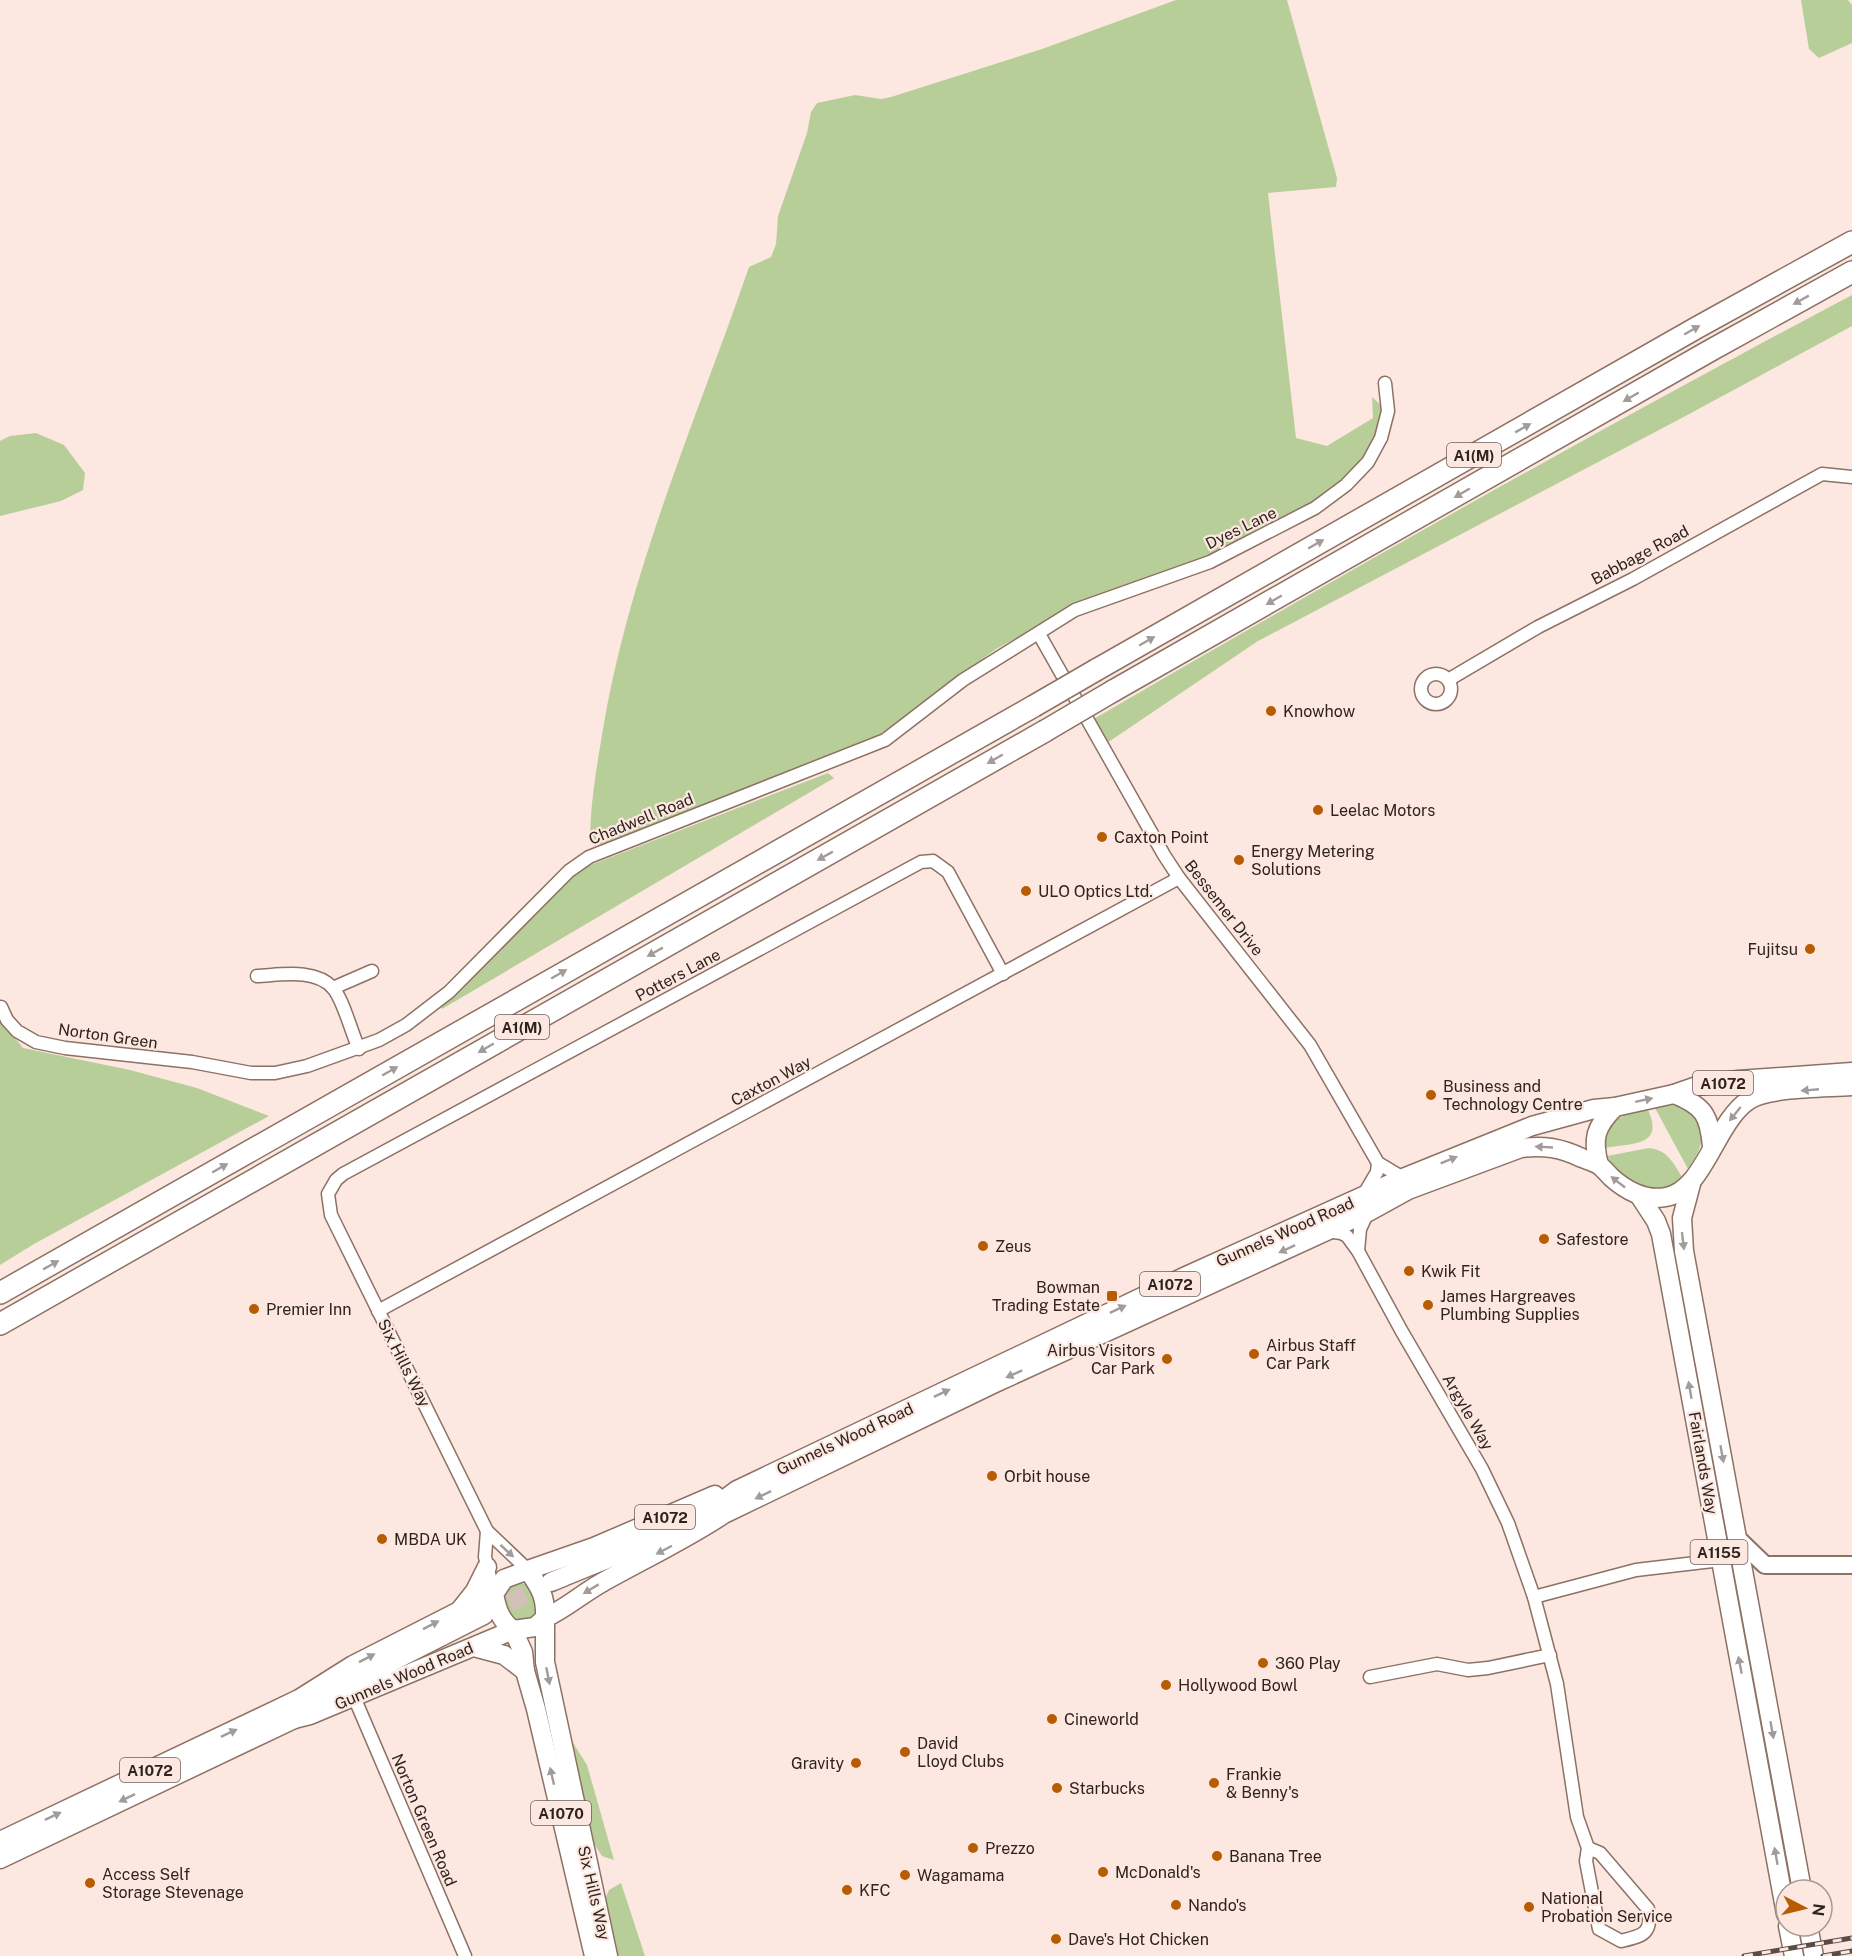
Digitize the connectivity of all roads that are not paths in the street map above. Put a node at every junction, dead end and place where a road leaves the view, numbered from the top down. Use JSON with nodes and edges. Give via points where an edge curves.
{"nodes":[{"id":1,"x":1852,"y":242,"type":"edge"},
{"id":2,"x":1852,"y":272,"type":"edge"},
{"id":3,"x":1385,"y":383,"type":"dead end"},
{"id":4,"x":1852,"y":477,"type":"edge"},
{"id":5,"x":1039,"y":634,"type":"junction"},
{"id":6,"x":1448,"y":680,"type":"dead end"},
{"id":7,"x":1179,"y":878,"type":"junction"},
{"id":8,"x":372,"y":971,"type":"dead end"},
{"id":9,"x":1004,"y":974,"type":"junction"},
{"id":10,"x":256,"y":976,"type":"dead end"},
{"id":11,"x":333,"y":988,"type":"junction"},
{"id":12,"x":1,"y":1007,"type":"edge"},
{"id":13,"x":358,"y":1048,"type":"junction"},
{"id":14,"x":213,"y":1066,"type":"joint"},
{"id":15,"x":1852,"y":1072,"type":"edge"},
{"id":16,"x":1852,"y":1086,"type":"edge"},
{"id":17,"x":1674,"y":1094,"type":"junction"},
{"id":18,"x":1615,"y":1107,"type":"junction"},
{"id":19,"x":1712,"y":1146,"type":"junction"},
{"id":20,"x":1378,"y":1163,"type":"junction"},
{"id":21,"x":1599,"y":1165,"type":"junction"},
{"id":22,"x":1403,"y":1179,"type":"junction"},
{"id":23,"x":1690,"y":1184,"type":"junction"},
{"id":24,"x":328,"y":1194,"type":"joint"},
{"id":25,"x":1639,"y":1196,"type":"junction"},
{"id":26,"x":1365,"y":1204,"type":"junction"},
{"id":27,"x":1326,"y":1231,"type":"junction"},
{"id":28,"x":1358,"y":1251,"type":"junction"},
{"id":29,"x":0,"y":1293,"type":"edge"},
{"id":30,"x":378,"y":1311,"type":"junction"},
{"id":31,"x":0,"y":1324,"type":"edge"},
{"id":32,"x":737,"y":1490,"type":"junction"},
{"id":33,"x":724,"y":1514,"type":"junction"},
{"id":34,"x":689,"y":1522,"type":"junction"},
{"id":35,"x":487,"y":1531,"type":"junction"},
{"id":36,"x":1737,"y":1538,"type":"junction"},
{"id":37,"x":1721,"y":1560,"type":"junction"},
{"id":38,"x":1764,"y":1565,"type":"junction"},
{"id":39,"x":1852,"y":1565,"type":"edge"},
{"id":40,"x":487,"y":1567,"type":"junction"},
{"id":41,"x":528,"y":1570,"type":"junction"},
{"id":42,"x":551,"y":1582,"type":"tunnel mouth"},
{"id":43,"x":1746,"y":1590,"type":"junction"},
{"id":44,"x":494,"y":1594,"type":"junction"},
{"id":45,"x":1534,"y":1597,"type":"junction"},
{"id":46,"x":459,"y":1611,"type":"junction"},
{"id":47,"x":484,"y":1616,"type":"tunnel mouth"},
{"id":48,"x":545,"y":1618,"type":"junction"},
{"id":49,"x":513,"y":1630,"type":"junction"},
{"id":50,"x":472,"y":1647,"type":"junction"},
{"id":51,"x":1550,"y":1655,"type":"junction"},
{"id":52,"x":525,"y":1671,"type":"junction"},
{"id":53,"x":1370,"y":1677,"type":"dead end"},
{"id":54,"x":330,"y":1693,"type":"junction"},
{"id":55,"x":354,"y":1697,"type":"junction"},
{"id":56,"x":299,"y":1699,"type":"junction"},
{"id":57,"x":294,"y":1719,"type":"junction"},
{"id":58,"x":0,"y":1841,"type":"edge"},
{"id":59,"x":1588,"y":1848,"type":"junction"},
{"id":60,"x":0,"y":1859,"type":"edge"},
{"id":61,"x":1779,"y":1878,"type":"edge"},
{"id":62,"x":1800,"y":1878,"type":"edge"},
{"id":63,"x":1790,"y":1938,"type":"edge"},
{"id":64,"x":1810,"y":1938,"type":"edge"},
{"id":65,"x":465,"y":1956,"type":"edge"},
{"id":66,"x":594,"y":1956,"type":"edge"},
{"id":67,"x":608,"y":1956,"type":"edge"},
{"id":68,"x":1794,"y":1956,"type":"edge"},
{"id":69,"x":1814,"y":1956,"type":"edge"}],
"edges":[{"from":29,"to":1,"type":"highway","number":"A1(M)","one_way":true,"bridge":true},
{"from":2,"to":31,"type":"highway","number":"A1(M)","one_way":true,"bridge":true},
{"from":3,"to":5,"type":"street","name":"Dyes Lane","via":[[1388,411],[1381,438],[1368,462],[1315,508],[1210,562],[1075,610]]},
{"from":4,"to":6,"type":"street","name":"Babbage Road","via":[[1822,474],[1538,627]]},
{"from":5,"to":7,"type":"street","name":"Bessemer Drive"},
{"from":5,"to":13,"type":"street","name":"Chadwell Road","via":[[963,680],[885,740],[589,857],[569,871],[449,992],[406,1025]]},
{"from":7,"to":9,"type":"street","name":"Caxton Way"},
{"from":7,"to":20,"type":"street","name":"Bessemer Drive","via":[[1310,1046]]},
{"from":8,"to":11,"type":"street"},
{"from":9,"to":24,"type":"street","name":"Potters Lane","via":[[948,872],[933,861],[921,862],[343,1174]]},
{"from":9,"to":30,"type":"street","name":"Caxton Way"},
{"from":10,"to":11,"type":"street","via":[[307,975]]},
{"from":11,"to":13,"type":"street"},
{"from":12,"to":14,"type":"street","name":"Norton Green","via":[[17,1031],[36,1042]]},
{"from":13,"to":14,"type":"street","name":"Chadwell Road","via":[[275,1073]]},
{"from":15,"to":17,"type":"main road","name":"Gunnels Wood Road","number":"A1072","via":[[1738,1080]]},
{"from":16,"to":19,"type":"main road","number":"A1072","one_way":true,"via":[[1767,1093],[1750,1099],[1732,1115]]},
{"from":18,"to":17,"type":"main road","name":"Gunnels Wood Road","number":"A1072","one_way":true},
{"from":17,"to":19,"type":"main road","number":"A1072","via":[[1699,1106],[1705,1114]]},
{"from":18,"to":21,"type":"main road","via":[[1596,1133],[1594,1148]]},
{"from":22,"to":18,"type":"main road","name":"Gunnels Wood Road","number":"A1072","one_way":true,"via":[[1532,1126],[1594,1108]]},
{"from":19,"to":23,"type":"main road","number":"A1072"},
{"from":20,"to":22,"type":"street","name":"Bessemer Drive"},
{"from":20,"to":26,"type":"street"},
{"from":25,"to":21,"type":"main road","name":"Gunnels Wood Road","number":"A1072","one_way":true},
{"from":21,"to":26,"type":"main road","name":"Gunnels Wood Road","number":"A1072","one_way":true,"via":[[1553,1147],[1521,1148]]},
{"from":22,"to":26,"type":"main road","name":"Gunnels Wood Road","number":"A1072"},
{"from":23,"to":25,"type":"main road","via":[[1666,1197]]},
{"from":23,"to":36,"type":"main road","name":"Fairlands Way","number":"A1155","one_way":true,"via":[[1682,1218],[1684,1251]]},
{"from":24,"to":30,"type":"street","name":"Six Hills Way","via":[[330,1215]]},
{"from":37,"to":25,"type":"main road","name":"Fairlands Way","number":"A1155","one_way":true,"via":[[1661,1234]]},
{"from":26,"to":27,"type":"main road","name":"Gunnels Wood Road","number":"A1072"},
{"from":26,"to":28,"type":"street"},
{"from":32,"to":26,"type":"main road","name":"Gunnels Wood Road","number":"A1072","one_way":true,"via":[[1186,1276]]},
{"from":27,"to":28,"type":"street","name":"Argyle Way","via":[[1347,1236]]},
{"from":27,"to":33,"type":"main road","name":"Gunnels Wood Road","number":"A1072","one_way":true,"via":[[993,1384]]},
{"from":28,"to":45,"type":"street","name":"Argyle Way","via":[[1482,1469],[1508,1523]]},
{"from":30,"to":35,"type":"street","name":"Six Hills Way"},
{"from":32,"to":34,"type":"main road","name":"Gunnels Wood Road","number":"A1072"},
{"from":32,"to":41,"type":"main road","name":"Gunnels Wood Road","number":"A1072","via":[[718,1494],[594,1547]]},
{"from":33,"to":34,"type":"main road","name":"Gunnels Wood Road","number":"A1072"},
{"from":33,"to":48,"type":"main road","name":"Gunnels Wood Road","number":"A1072","one_way":true},
{"from":34,"to":42,"type":"main road","name":"Gunnels Wood Road","number":"A1072"},
{"from":35,"to":40,"type":"street","name":"Six Hills Way"},
{"from":35,"to":41,"type":"street","name":"Six Hills Way","one_way":true},
{"from":36,"to":38,"type":"street"},
{"from":36,"to":43,"type":"main road","name":"Fairlands Way","number":"A1155"},
{"from":37,"to":45,"type":"street","via":[[1636,1570]]},
{"from":61,"to":37,"type":"main road","name":"Fairlands Way","number":"A1155","one_way":true},
{"from":38,"to":39,"type":"street"},
{"from":38,"to":43,"type":"street"},
{"from":40,"to":44,"type":"street","name":"Six Hills Way"},
{"from":40,"to":46,"type":"main road"},
{"from":41,"to":44,"type":"main road","name":"Gunnels Wood Road","number":"A1072","via":[[504,1579]]},
{"from":41,"to":48,"type":"main road","via":[[543,1593]]},
{"from":43,"to":62,"type":"main road","name":"Fairlands Way","number":"A1155","one_way":true},
{"from":44,"to":46,"type":"main road","name":"Gunnels Wood Road","number":"A1072"},
{"from":44,"to":49,"type":"main road","via":[[504,1623]]},
{"from":45,"to":51,"type":"street","name":"Argyle Way"},
{"from":56,"to":46,"type":"main road","name":"Gunnels Wood Road","number":"A1072","one_way":true,"via":[[353,1665]]},
{"from":47,"to":54,"type":"main road","name":"Gunnels Wood Road","number":"A1072"},
{"from":48,"to":49,"type":"main road","name":"Gunnels Wood Road","number":"A1072","via":[[535,1627]]},
{"from":48,"to":67,"type":"main road","name":"Six Hills Way","number":"A1070","one_way":true,"via":[[545,1662]]},
{"from":49,"to":50,"type":"main road","name":"Gunnels Wood Road","number":"A1072"},
{"from":49,"to":52,"type":"main road","name":"Six Hills Way","number":"A1070","via":[[523,1652]]},
{"from":50,"to":52,"type":"main road","via":[[504,1655]]},
{"from":50,"to":55,"type":"main road","name":"Gunnels Wood Road","number":"A1072"},
{"from":51,"to":53,"type":"street","via":[[1488,1668],[1468,1670],[1437,1664]]},
{"from":51,"to":59,"type":"street","name":"Argyle Way","via":[[1577,1817]]},
{"from":66,"to":52,"type":"main road","name":"Six Hills Way","number":"A1070","one_way":true},
{"from":54,"to":56,"type":"main road","name":"Gunnels Wood Road","number":"A1072"},
{"from":54,"to":57,"type":"main road","name":"Gunnels Wood Road","number":"A1072"},
{"from":55,"to":57,"type":"main road","name":"Gunnels Wood Road","number":"A1072"},
{"from":55,"to":65,"type":"street","name":"Norton Green Road"},
{"from":58,"to":56,"type":"main road","name":"Gunnels Wood Road","number":"A1072","one_way":true},
{"from":57,"to":60,"type":"main road","name":"Gunnels Wood Road","number":"A1072","one_way":true},
{"from":59,"to":59,"type":"street","name":"Argyle Way","via":[[1600,1853],[1648,1909],[1649,1928],[1640,1936],[1621,1941],[1599,1929],[1586,1861]]},
{"from":63,"to":68,"type":"main road"},
{"from":64,"to":69,"type":"main road"}]}
